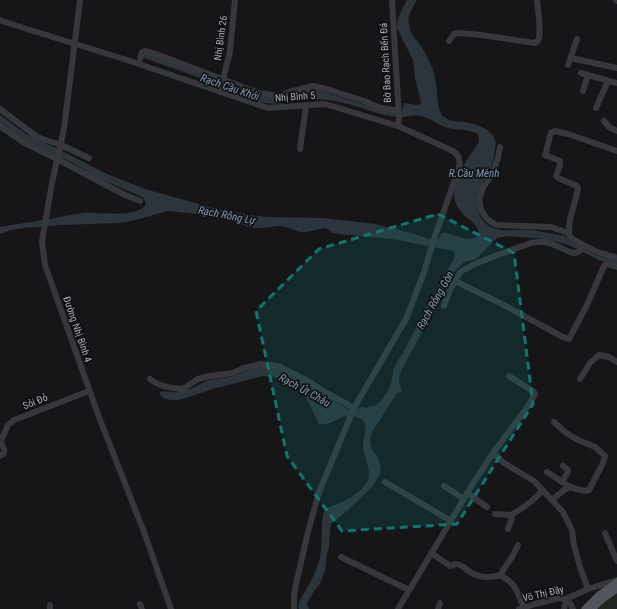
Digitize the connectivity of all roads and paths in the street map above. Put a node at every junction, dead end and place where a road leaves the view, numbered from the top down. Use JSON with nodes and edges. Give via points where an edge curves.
{"nodes":[{"id":1,"x":80,"y":0,"type":"edge"},
{"id":2,"x":235,"y":0,"type":"edge"},
{"id":3,"x":392,"y":0,"type":"edge"},
{"id":4,"x":537,"y":0,"type":"edge"},
{"id":5,"x":0,"y":20,"type":"edge"},
{"id":6,"x":577,"y":40,"type":"dead end"},
{"id":7,"x":449,"y":41,"type":"dead end"},
{"id":8,"x":74,"y":44,"type":"junction"},
{"id":9,"x":570,"y":58,"type":"junction"},
{"id":10,"x":139,"y":64,"type":"junction"},
{"id":11,"x":568,"y":65,"type":"dead end"},
{"id":12,"x":617,"y":68,"type":"edge"},
{"id":13,"x":581,"y":73,"type":"dead end"},
{"id":14,"x":588,"y":76,"type":"junction"},
{"id":15,"x":223,"y":80,"type":"junction"},
{"id":16,"x":608,"y":81,"type":"junction"},
{"id":17,"x":617,"y":83,"type":"edge"},
{"id":18,"x":220,"y":90,"type":"junction"},
{"id":19,"x":583,"y":91,"type":"dead end"},
{"id":20,"x":306,"y":106,"type":"junction"},
{"id":21,"x":596,"y":108,"type":"dead end"},
{"id":22,"x":0,"y":109,"type":"edge"},
{"id":23,"x":398,"y":114,"type":"junction"},
{"id":24,"x":604,"y":121,"type":"dead end"},
{"id":25,"x":0,"y":126,"type":"edge"},
{"id":26,"x":398,"y":126,"type":"junction"},
{"id":27,"x":617,"y":131,"type":"edge"},
{"id":28,"x":60,"y":147,"type":"junction"},
{"id":29,"x":500,"y":147,"type":"dead end"},
{"id":30,"x":300,"y":149,"type":"dead end"},
{"id":31,"x":617,"y":151,"type":"edge"},
{"id":32,"x":58,"y":158,"type":"junction"},
{"id":33,"x":89,"y":158,"type":"dead end"},
{"id":34,"x":140,"y":201,"type":"dead end"},
{"id":35,"x":568,"y":233,"type":"junction"},
{"id":36,"x":582,"y":248,"type":"junction"},
{"id":37,"x":617,"y":258,"type":"edge"},
{"id":38,"x":617,"y":267,"type":"edge"},
{"id":39,"x":455,"y":281,"type":"junction"},
{"id":40,"x":444,"y":306,"type":"dead end"},
{"id":41,"x":617,"y":362,"type":"edge"},
{"id":42,"x":509,"y":376,"type":"dead end"},
{"id":43,"x":150,"y":379,"type":"dead end"},
{"id":44,"x":580,"y":379,"type":"dead end"},
{"id":45,"x":89,"y":391,"type":"junction"},
{"id":46,"x":352,"y":411,"type":"junction"},
{"id":47,"x":554,"y":422,"type":"dead end"},
{"id":48,"x":0,"y":443,"type":"edge"},
{"id":49,"x":492,"y":453,"type":"junction"},
{"id":50,"x":0,"y":456,"type":"edge"},
{"id":51,"x":563,"y":466,"type":"dead end"},
{"id":52,"x":548,"y":472,"type":"dead end"},
{"id":53,"x":385,"y":482,"type":"dead end"},
{"id":54,"x":562,"y":482,"type":"junction"},
{"id":55,"x":444,"y":486,"type":"dead end"},
{"id":56,"x":570,"y":487,"type":"junction"},
{"id":57,"x":543,"y":490,"type":"junction"},
{"id":58,"x":465,"y":496,"type":"junction"},
{"id":59,"x":552,"y":500,"type":"junction"},
{"id":60,"x":488,"y":507,"type":"dead end"},
{"id":61,"x":495,"y":514,"type":"dead end"},
{"id":62,"x":511,"y":515,"type":"junction"},
{"id":63,"x":451,"y":521,"type":"junction"},
{"id":64,"x":508,"y":529,"type":"dead end"},
{"id":65,"x":606,"y":533,"type":"dead end"},
{"id":66,"x":518,"y":545,"type":"dead end"},
{"id":67,"x":431,"y":553,"type":"junction"},
{"id":68,"x":341,"y":557,"type":"dead end"},
{"id":69,"x":617,"y":561,"type":"edge"},
{"id":70,"x":501,"y":575,"type":"junction"},
{"id":71,"x":617,"y":581,"type":"edge"},
{"id":72,"x":588,"y":589,"type":"junction"},
{"id":73,"x":617,"y":589,"type":"edge"},
{"id":74,"x":409,"y":590,"type":"junction"},
{"id":75,"x":566,"y":598,"type":"junction"},
{"id":76,"x":522,"y":608,"type":"edge"},
{"id":77,"x":171,"y":609,"type":"edge"},
{"id":78,"x":294,"y":609,"type":"edge"},
{"id":79,"x":398,"y":609,"type":"edge"},
{"id":80,"x":564,"y":609,"type":"edge"},
{"id":81,"x":573,"y":609,"type":"edge"},
{"id":82,"x":585,"y":609,"type":"edge"},
{"id":83,"x":592,"y":609,"type":"edge"}],
"edges":[{"from":1,"to":8,"type":"street","name":"Đường Nhị Bình 4"},
{"from":2,"to":15,"type":"street","name":"Nhị Bình 26","via":[[230,51]]},
{"from":3,"to":23,"type":"street","name":"Bờ Bao Rạch Bến Đá"},
{"from":4,"to":7,"type":"street","via":[[539,37],[535,43],[458,33]]},
{"from":5,"to":8,"type":"street","name":"Nhị Bình 5"},
{"from":6,"to":9,"type":"street"},
{"from":8,"to":10,"type":"street","name":"Nhị Bình 5"},
{"from":8,"to":28,"type":"street","name":"Đường Nhị Bình 4"},
{"from":9,"to":11,"type":"street"},
{"from":9,"to":12,"type":"street"},
{"from":10,"to":15,"type":"street","via":[[142,52],[145,51]]},
{"from":10,"to":18,"type":"street","name":"Nhị Bình 5"},
{"from":13,"to":14,"type":"street"},
{"from":14,"to":16,"type":"street"},
{"from":14,"to":19,"type":"street"},
{"from":15,"to":18,"type":"street","name":"Nhị Bình 26"},
{"from":15,"to":23,"type":"street","via":[[260,93],[280,96],[313,86]]},
{"from":16,"to":17,"type":"street"},
{"from":16,"to":21,"type":"street"},
{"from":18,"to":20,"type":"street","name":"Nhị Bình 5","via":[[268,108]]},
{"from":20,"to":26,"type":"street","name":"Nhị Bình 5","via":[[325,104]]},
{"from":20,"to":30,"type":"street"},
{"from":22,"to":28,"type":"street","via":[[37,137]]},
{"from":23,"to":26,"type":"street","name":"Bờ Bao Rạch Bến Đá"},
{"from":24,"to":27,"type":"street"},
{"from":25,"to":32,"type":"street","via":[[23,142]]},
{"from":26,"to":46,"type":"street","name":"Nhị Bình 5","via":[[454,151],[459,158],[459,168],[407,317]]},
{"from":28,"to":32,"type":"street","name":"Đường Nhị Bình 4"},
{"from":28,"to":33,"type":"street"},
{"from":29,"to":35,"type":"street","via":[[493,172],[479,199],[481,210],[487,219],[496,225],[551,227]]},
{"from":31,"to":35,"type":"street","via":[[568,134],[555,131],[551,133],[545,155],[560,161],[556,176],[558,178],[578,188]]},
{"from":32,"to":34,"type":"street"},
{"from":32,"to":45,"type":"street","name":"Đường Nhị Bình 4","via":[[42,242],[46,265]]},
{"from":35,"to":36,"type":"street"},
{"from":36,"to":37,"type":"street"},
{"from":36,"to":39,"type":"street","via":[[573,253],[550,243],[533,243],[464,269]]},
{"from":38,"to":39,"type":"street","via":[[607,264],[604,266],[569,339]]},
{"from":39,"to":40,"type":"street"},
{"from":41,"to":44,"type":"street","via":[[599,355],[590,363]]},
{"from":42,"to":49,"type":"street","via":[[535,394]]},
{"from":43,"to":46,"type":"street","via":[[156,384],[183,389],[198,379],[210,376],[233,373],[261,364],[278,366],[308,381]]},
{"from":45,"to":48,"type":"street","name":"Sỏi Đỏ","via":[[14,420],[8,425]]},
{"from":45,"to":77,"type":"street","name":"Đường Nhị Bình 4"},
{"from":46,"to":78,"type":"street","via":[[319,492],[296,584]]},
{"from":47,"to":56,"type":"street","via":[[565,432],[595,447],[605,456],[589,490]]},
{"from":48,"to":50,"type":"street","name":"Sỏi Đỏ","via":[[5,450]]},
{"from":49,"to":57,"type":"street"},
{"from":49,"to":58,"type":"street"},
{"from":51,"to":54,"type":"street","via":[[568,472]]},
{"from":52,"to":54,"type":"street"},
{"from":53,"to":63,"type":"street"},
{"from":54,"to":56,"type":"street"},
{"from":55,"to":58,"type":"street"},
{"from":56,"to":59,"type":"street"},
{"from":57,"to":59,"type":"street"},
{"from":57,"to":62,"type":"street"},
{"from":58,"to":60,"type":"street"},
{"from":58,"to":63,"type":"street"},
{"from":59,"to":72,"type":"street","via":[[563,512],[572,530]]},
{"from":61,"to":62,"type":"street"},
{"from":62,"to":64,"type":"street"},
{"from":63,"to":67,"type":"street"},
{"from":65,"to":69,"type":"street"},
{"from":66,"to":70,"type":"street"},
{"from":67,"to":70,"type":"street","via":[[450,566],[456,564],[477,576],[486,578]]},
{"from":67,"to":74,"type":"street"},
{"from":68,"to":74,"type":"street"},
{"from":70,"to":76,"type":"street","via":[[513,585]]},
{"from":71,"to":72,"type":"street","name":"Võ Thị Đầy"},
{"from":71,"to":82,"type":"main road"},
{"from":72,"to":75,"type":"street","name":"Võ Thị Đầy"},
{"from":73,"to":83,"type":"main road"},
{"from":74,"to":79,"type":"street"},
{"from":75,"to":76,"type":"street","name":"Võ Thị Đầy"},
{"from":75,"to":80,"type":"street"},
{"from":75,"to":81,"type":"street"}]}
